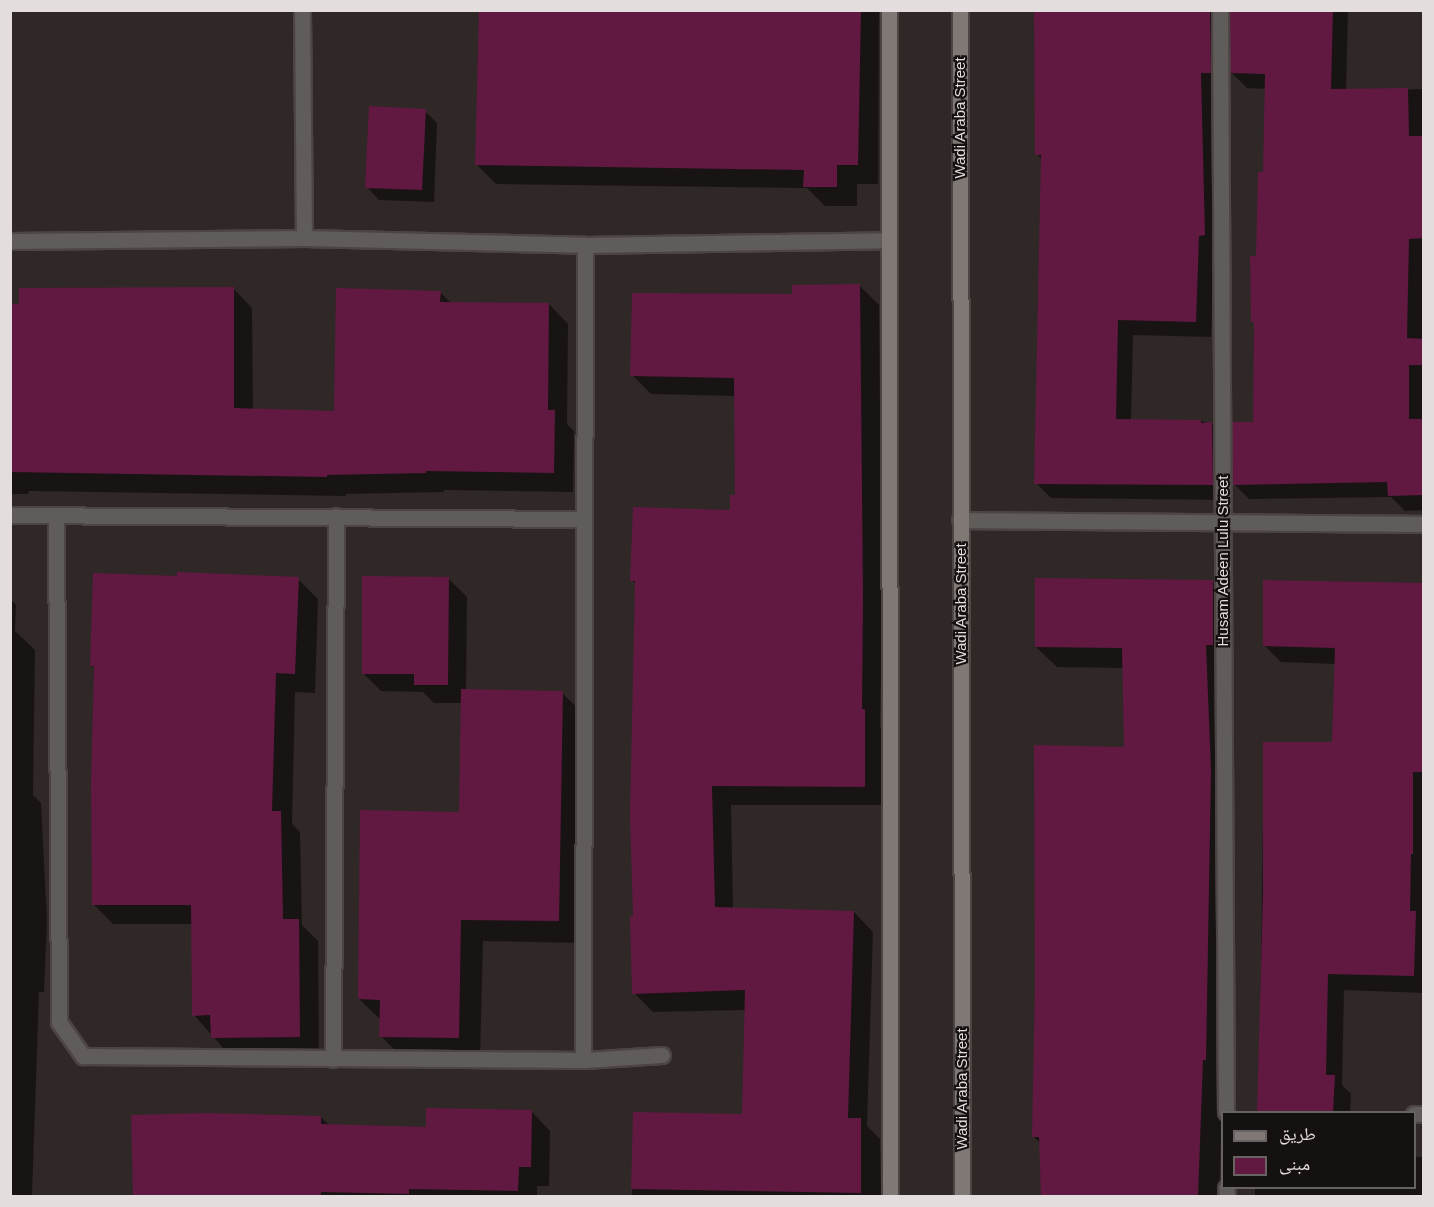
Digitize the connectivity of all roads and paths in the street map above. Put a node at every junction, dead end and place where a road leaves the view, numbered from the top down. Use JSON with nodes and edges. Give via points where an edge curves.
{"nodes":[{"id":1,"x":302,"y":10,"type":"edge"},
{"id":2,"x":889,"y":10,"type":"edge"},
{"id":3,"x":960,"y":10,"type":"edge"},
{"id":4,"x":1220,"y":10,"type":"edge"},
{"id":5,"x":304,"y":238,"type":"junction"},
{"id":6,"x":889,"y":240,"type":"junction"},
{"id":7,"x":10,"y":241,"type":"edge"},
{"id":8,"x":585,"y":245,"type":"junction"},
{"id":9,"x":10,"y":515,"type":"edge"},
{"id":10,"x":56,"y":516,"type":"junction"},
{"id":11,"x":336,"y":516,"type":"junction"},
{"id":12,"x":583,"y":519,"type":"junction"},
{"id":13,"x":960,"y":520,"type":"junction"},
{"id":14,"x":1223,"y":521,"type":"junction"},
{"id":15,"x":1424,"y":524,"type":"edge"},
{"id":16,"x":662,"y":1055,"type":"dead end"},
{"id":17,"x":333,"y":1059,"type":"junction"},
{"id":18,"x":583,"y":1060,"type":"junction"},
{"id":19,"x":1226,"y":1111,"type":"edge"},
{"id":20,"x":890,"y":1197,"type":"edge"},
{"id":21,"x":962,"y":1197,"type":"edge"}],
"edges":[{"from":1,"to":5,"type":"street"},
{"from":2,"to":6,"type":"main road"},
{"from":3,"to":13,"type":"main road","name":"Wadi Araba Street"},
{"from":4,"to":14,"type":"street","name":"Husam Adeen Lulu Street"},
{"from":5,"to":7,"type":"street"},
{"from":5,"to":8,"type":"street"},
{"from":6,"to":8,"type":"street"},
{"from":6,"to":20,"type":"main road"},
{"from":8,"to":12,"type":"street"},
{"from":9,"to":10,"type":"street"},
{"from":10,"to":11,"type":"street"},
{"from":10,"to":17,"type":"street","via":[[59,1022],[83,1056]]},
{"from":11,"to":12,"type":"street"},
{"from":11,"to":17,"type":"street"},
{"from":12,"to":18,"type":"street"},
{"from":13,"to":14,"type":"street"},
{"from":13,"to":21,"type":"main road","name":"Wadi Araba Street"},
{"from":14,"to":15,"type":"street"},
{"from":14,"to":19,"type":"street","name":"Husam Adeen Lulu Street"},
{"from":16,"to":18,"type":"street"},
{"from":17,"to":18,"type":"street"}]}
